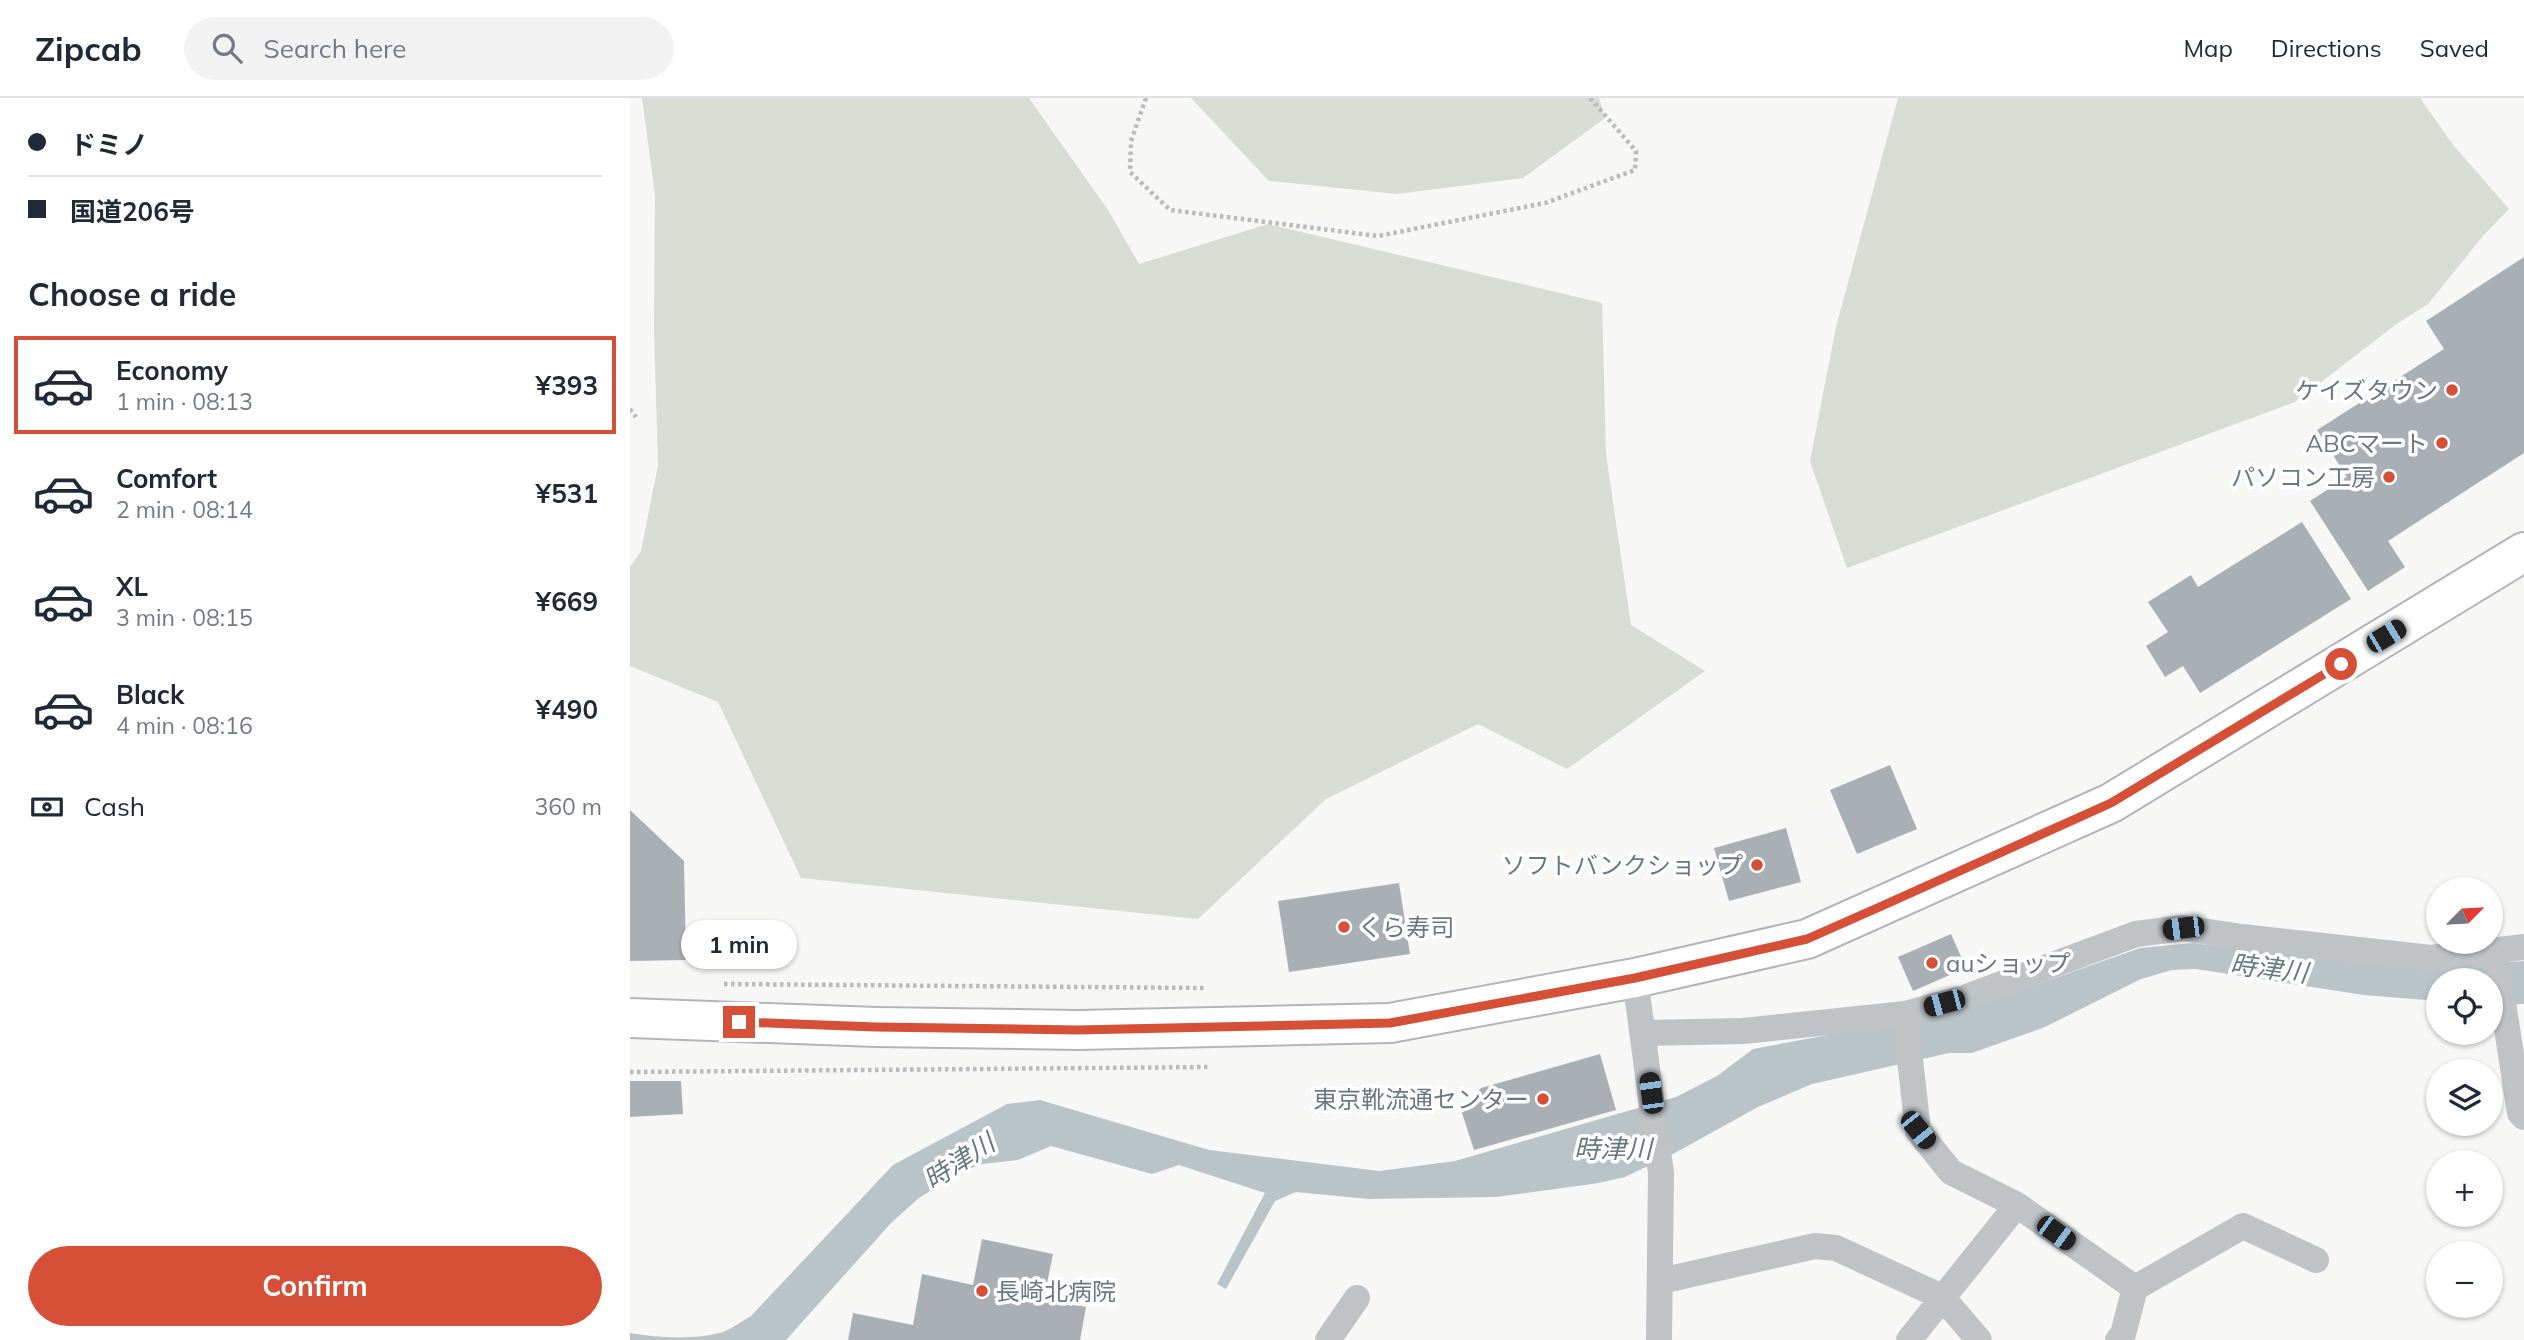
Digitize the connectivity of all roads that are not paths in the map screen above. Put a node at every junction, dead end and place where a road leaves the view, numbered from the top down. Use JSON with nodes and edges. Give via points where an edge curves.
{"nodes":[{"id":1,"x":2524,"y":552,"type":"edge"},
{"id":2,"x":2524,"y":947,"type":"edge"},
{"id":3,"x":2495,"y":955,"type":"junction"},
{"id":4,"x":1635,"y":978,"type":"junction"},
{"id":5,"x":1905,"y":1014,"type":"junction"},
{"id":6,"x":630,"y":1018,"type":"edge"},
{"id":7,"x":1643,"y":1033,"type":"junction"},
{"id":8,"x":2524,"y":1117,"type":"edge"},
{"id":9,"x":2017,"y":1205,"type":"junction"},
{"id":10,"x":2316,"y":1260,"type":"dead end"},
{"id":11,"x":1661,"y":1281,"type":"junction"},
{"id":12,"x":2135,"y":1289,"type":"junction"},
{"id":13,"x":1942,"y":1297,"type":"junction"},
{"id":14,"x":1357,"y":1298,"type":"dead end"},
{"id":15,"x":1328,"y":1340,"type":"edge"},
{"id":16,"x":1659,"y":1340,"type":"edge"},
{"id":17,"x":1909,"y":1340,"type":"edge"},
{"id":18,"x":1979,"y":1340,"type":"edge"},
{"id":19,"x":2118,"y":1340,"type":"edge"}],
"edges":[{"from":1,"to":4,"type":"highway","via":[[2111,803],[1807,939]]},
{"from":2,"to":3,"type":"street"},
{"from":3,"to":5,"type":"street","via":[[2431,958],[2183,928],[2136,934],[1964,998]]},
{"from":3,"to":8,"type":"street"},
{"from":4,"to":6,"type":"highway","via":[[1390,1023],[1077,1030]]},
{"from":4,"to":7,"type":"street"},
{"from":5,"to":7,"type":"street","via":[[1743,1031]]},
{"from":5,"to":9,"type":"street","via":[[1918,1130],[1951,1172]]},
{"from":7,"to":11,"type":"street","via":[[1661,1173]]},
{"from":9,"to":12,"type":"street"},
{"from":9,"to":13,"type":"street"},
{"from":10,"to":12,"type":"street","via":[[2243,1226]]},
{"from":11,"to":13,"type":"street","via":[[1815,1246],[1836,1248]]},
{"from":11,"to":16,"type":"street"},
{"from":12,"to":19,"type":"street"},
{"from":13,"to":17,"type":"street"},
{"from":13,"to":18,"type":"street"},
{"from":14,"to":15,"type":"street"}]}
